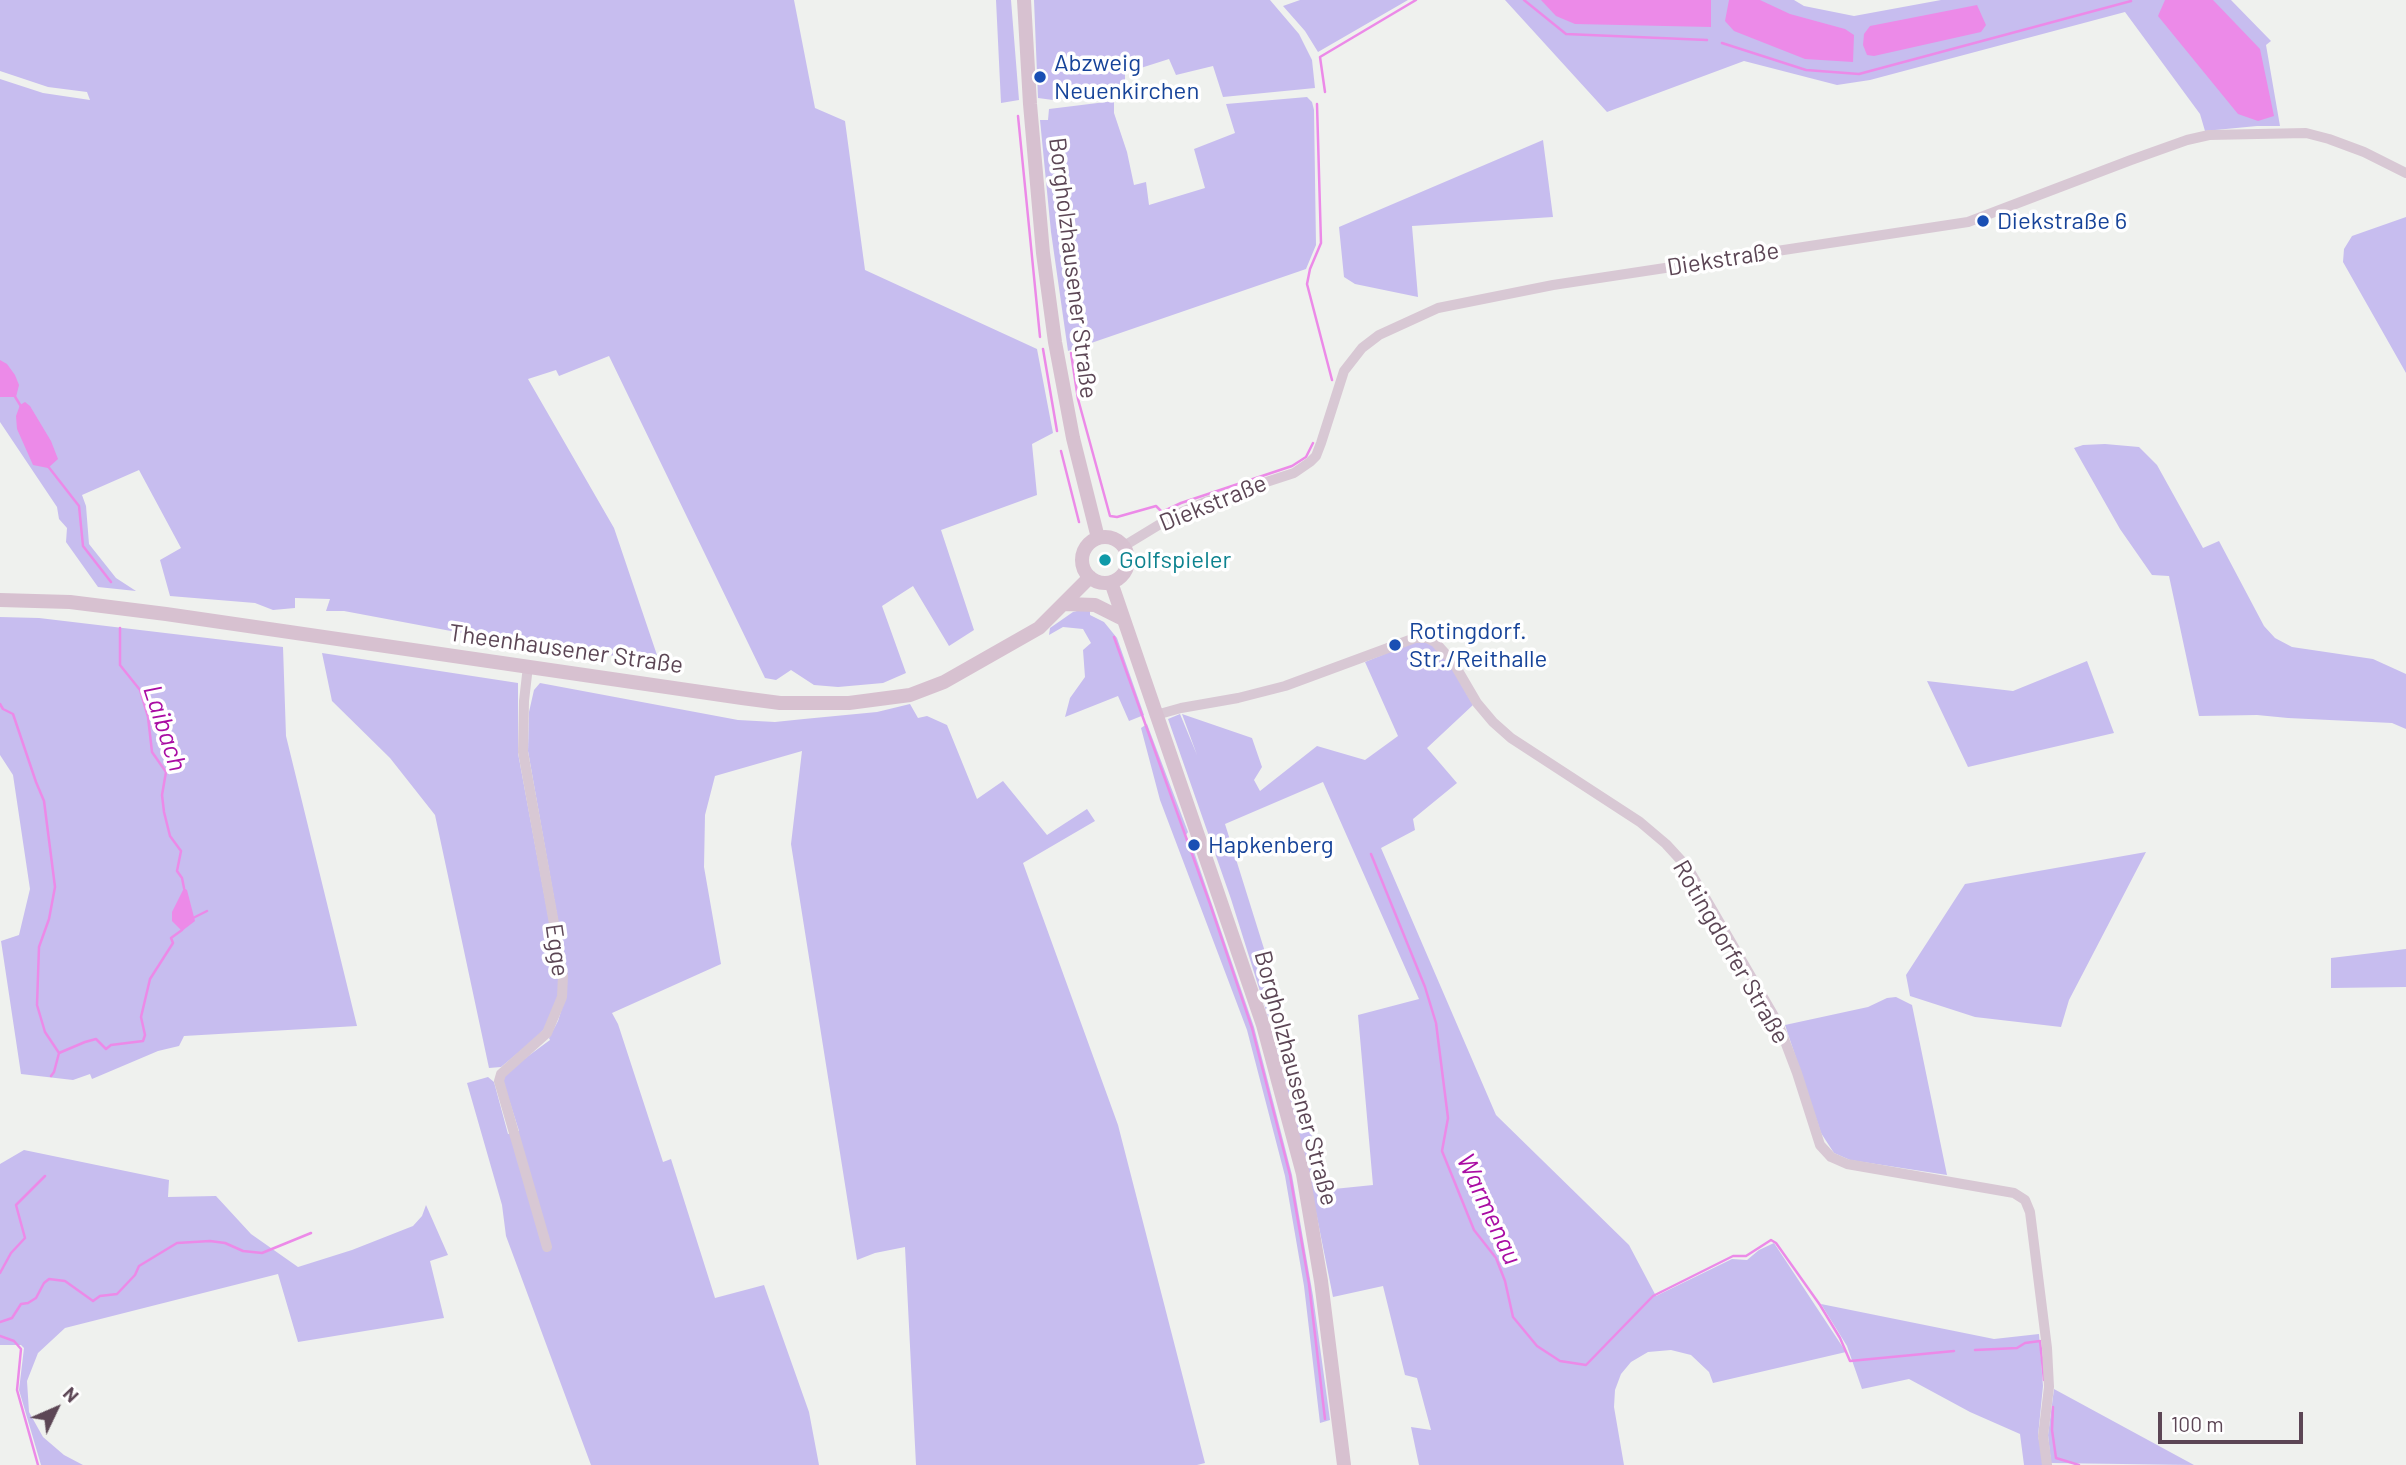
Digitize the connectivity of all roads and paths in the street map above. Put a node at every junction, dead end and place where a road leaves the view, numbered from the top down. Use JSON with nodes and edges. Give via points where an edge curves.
{"nodes":[{"id":1,"x":1024,"y":0,"type":"edge"},
{"id":2,"x":2406,"y":173,"type":"edge"},
{"id":3,"x":1098,"y":538,"type":"junction"},
{"id":4,"x":1124,"y":546,"type":"junction"},
{"id":5,"x":1090,"y":577,"type":"junction"},
{"id":6,"x":1111,"y":582,"type":"junction"},
{"id":7,"x":0,"y":600,"type":"edge"},
{"id":8,"x":1065,"y":604,"type":"junction"},
{"id":9,"x":1123,"y":619,"type":"junction"},
{"id":10,"x":528,"y":666,"type":"junction"},
{"id":11,"x":1156,"y":715,"type":"junction"},
{"id":12,"x":547,"y":1247,"type":"dead end"},
{"id":13,"x":1344,"y":1465,"type":"edge"},
{"id":14,"x":2048,"y":1465,"type":"edge"}],
"edges":[{"from":1,"to":3,"type":"main road","name":"Borgholzhausener Straße","via":[[1033,145],[1055,342]]},
{"from":2,"to":4,"type":"street","name":"Diekstraße","via":[[2364,152],[2306,134],[2209,135],[1968,222],[1553,285],[1438,308],[1379,335],[1362,348],[1345,371],[1311,461],[1294,473],[1175,514]]},
{"from":3,"to":4,"type":"main road","via":[[1112,538]]},
{"from":3,"to":5,"type":"main road","via":[[1088,544],[1083,555],[1083,567]]},
{"from":4,"to":6,"type":"main road","via":[[1127,567]]},
{"from":5,"to":6,"type":"main road"},
{"from":5,"to":8,"type":"main road","name":"Theenhausener Straße"},
{"from":6,"to":9,"type":"main road","name":"Borgholzhausener Straße"},
{"from":7,"to":10,"type":"main road","name":"Theenhausener Straße","via":[[166,614]]},
{"from":8,"to":9,"type":"main road","via":[[1095,605]]},
{"from":8,"to":10,"type":"main road","name":"Theenhausener Straße","via":[[1024,638],[944,682],[910,695],[875,701],[780,703]]},
{"from":9,"to":11,"type":"main road","name":"Borgholzhausener Straße"},
{"from":10,"to":12,"type":"street","name":"Egge","via":[[523,752],[563,976],[562,997],[547,1032],[499,1081]]},
{"from":11,"to":13,"type":"main road","name":"Borgholzhausener Straße","via":[[1264,1026],[1303,1174]]},
{"from":11,"to":14,"type":"street","name":"Rotingdorfer Straße","via":[[1284,686],[1415,638],[1427,638],[1442,648],[1493,722],[1640,822],[1688,868],[1778,1023],[1820,1145],[1831,1157],[1847,1164],[2014,1193],[2025,1200],[2049,1368],[2043,1436]]}]}
